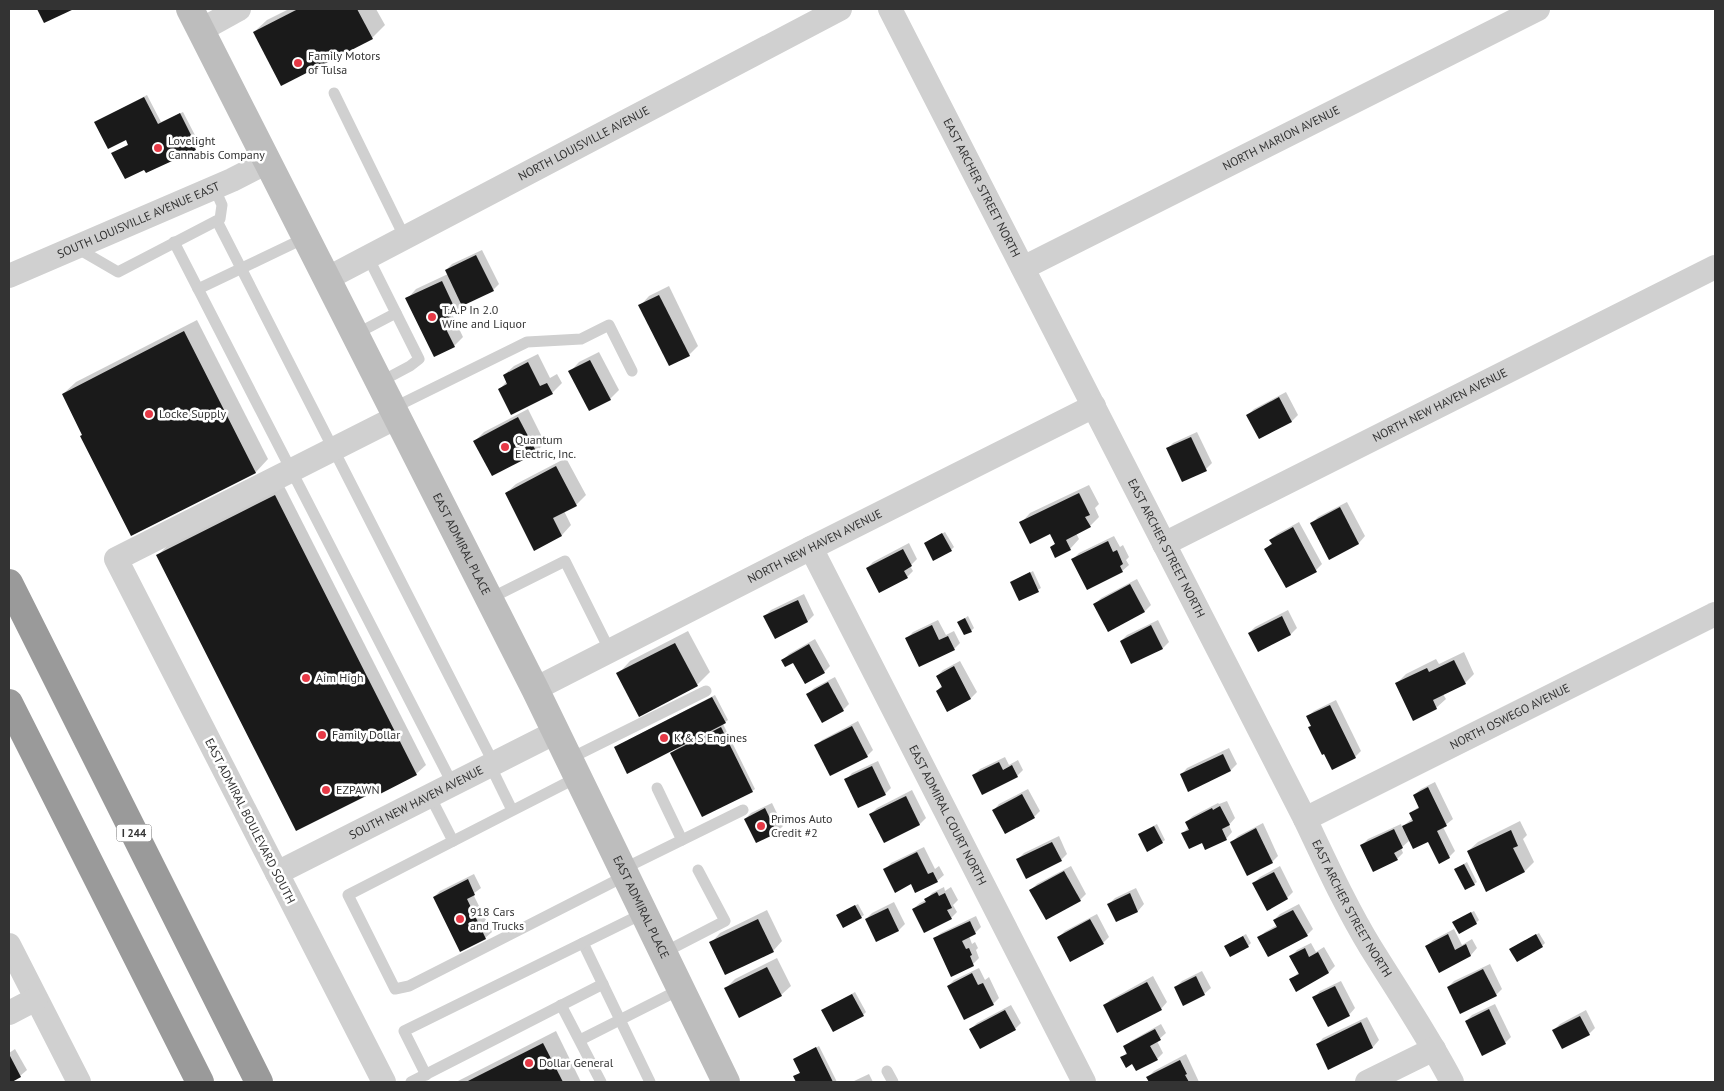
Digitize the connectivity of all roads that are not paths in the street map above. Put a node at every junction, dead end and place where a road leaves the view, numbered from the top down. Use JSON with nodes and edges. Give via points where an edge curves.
{"nodes":[{"id":1,"x":239,"y":9,"type":"edge"},
{"id":2,"x":840,"y":9,"type":"edge"},
{"id":3,"x":890,"y":9,"type":"edge"},
{"id":4,"x":1538,"y":9,"type":"edge"},
{"id":5,"x":196,"y":19,"type":"edge"},
{"id":6,"x":334,"y":94,"type":"dead end"},
{"id":7,"x":267,"y":162,"type":"junction"},
{"id":8,"x":214,"y":187,"type":"junction"},
{"id":9,"x":216,"y":221,"type":"junction"},
{"id":10,"x":307,"y":238,"type":"junction"},
{"id":11,"x":406,"y":238,"type":"junction"},
{"id":12,"x":174,"y":242,"type":"junction"},
{"id":13,"x":75,"y":247,"type":"junction"},
{"id":14,"x":368,"y":257,"type":"junction"},
{"id":15,"x":1715,"y":267,"type":"edge"},
{"id":16,"x":1023,"y":268,"type":"junction"},
{"id":17,"x":241,"y":269,"type":"junction"},
{"id":18,"x":9,"y":276,"type":"edge"},
{"id":19,"x":328,"y":278,"type":"junction"},
{"id":20,"x":198,"y":289,"type":"junction"},
{"id":21,"x":396,"y":313,"type":"junction"},
{"id":22,"x":356,"y":334,"type":"junction"},
{"id":23,"x":632,"y":371,"type":"dead end"},
{"id":24,"x":380,"y":382,"type":"junction"},
{"id":25,"x":1094,"y":406,"type":"junction"},
{"id":26,"x":395,"y":412,"type":"junction"},
{"id":27,"x":333,"y":449,"type":"junction"},
{"id":28,"x":291,"y":471,"type":"junction"},
{"id":29,"x":1164,"y":544,"type":"junction"},
{"id":30,"x":811,"y":548,"type":"junction"},
{"id":31,"x":9,"y":583,"type":"edge"},
{"id":32,"x":490,"y":599,"type":"junction"},
{"id":33,"x":1715,"y":614,"type":"edge"},
{"id":34,"x":610,"y":650,"type":"junction"},
{"id":35,"x":535,"y":689,"type":"junction"},
{"id":36,"x":706,"y":691,"type":"dead end"},
{"id":37,"x":9,"y":702,"type":"edge"},
{"id":38,"x":556,"y":732,"type":"junction"},
{"id":39,"x":492,"y":764,"type":"junction"},
{"id":40,"x":574,"y":768,"type":"junction"},
{"id":41,"x":453,"y":785,"type":"junction"},
{"id":42,"x":657,"y":788,"type":"dead end"},
{"id":43,"x":430,"y":796,"type":"junction"},
{"id":44,"x":512,"y":810,"type":"junction"},
{"id":45,"x":744,"y":810,"type":"dead end"},
{"id":46,"x":1304,"y":819,"type":"junction"},
{"id":47,"x":682,"y":840,"type":"junction"},
{"id":48,"x":453,"y":841,"type":"junction"},
{"id":49,"x":698,"y":870,"type":"dead end"},
{"id":50,"x":277,"y":873,"type":"junction"},
{"id":51,"x":624,"y":873,"type":"junction"},
{"id":52,"x":644,"y":913,"type":"junction"},
{"id":53,"x":583,"y":943,"type":"junction"},
{"id":54,"x":9,"y":945,"type":"edge"},
{"id":55,"x":664,"y":953,"type":"junction"},
{"id":56,"x":603,"y":984,"type":"junction"},
{"id":57,"x":681,"y":989,"type":"junction"},
{"id":58,"x":36,"y":999,"type":"junction"},
{"id":59,"x":561,"y":1005,"type":"junction"},
{"id":60,"x":9,"y":1013,"type":"edge"},
{"id":61,"x":620,"y":1020,"type":"junction"},
{"id":62,"x":580,"y":1040,"type":"junction"},
{"id":63,"x":1434,"y":1049,"type":"junction"},
{"id":64,"x":887,"y":1071,"type":"dead end"},
{"id":65,"x":426,"y":1074,"type":"junction"},
{"id":66,"x":78,"y":1082,"type":"edge"},
{"id":67,"x":200,"y":1082,"type":"edge"},
{"id":68,"x":259,"y":1082,"type":"edge"},
{"id":69,"x":384,"y":1082,"type":"edge"},
{"id":70,"x":411,"y":1082,"type":"edge"},
{"id":71,"x":601,"y":1082,"type":"edge"},
{"id":72,"x":650,"y":1082,"type":"edge"},
{"id":73,"x":726,"y":1082,"type":"edge"},
{"id":74,"x":893,"y":1082,"type":"edge"},
{"id":75,"x":1084,"y":1082,"type":"edge"},
{"id":76,"x":1368,"y":1082,"type":"edge"},
{"id":77,"x":1452,"y":1082,"type":"edge"}],
"edges":[{"from":1,"to":5,"type":"street"},
{"from":2,"to":11,"type":"street","name":"NORTH LOUISVILLE AVENUE"},
{"from":3,"to":16,"type":"street","name":"EAST ARCHER STREET NORTH"},
{"from":4,"to":16,"type":"street","name":"NORTH MARION AVENUE"},
{"from":5,"to":7,"type":"main road","name":"EAST ADMIRAL PLACE"},
{"from":6,"to":11,"type":"lane"},
{"from":7,"to":8,"type":"street","name":"SOUTH LOUISVILLE AVENUE EAST"},
{"from":7,"to":10,"type":"main road","name":"EAST ADMIRAL PLACE"},
{"from":8,"to":9,"type":"lane","via":[[222,205],[220,219]]},
{"from":8,"to":13,"type":"street","name":"SOUTH LOUISVILLE AVENUE EAST"},
{"from":9,"to":12,"type":"lane"},
{"from":9,"to":17,"type":"lane"},
{"from":10,"to":17,"type":"lane"},
{"from":10,"to":19,"type":"main road","name":"EAST ADMIRAL PLACE"},
{"from":11,"to":14,"type":"street","name":"NORTH LOUISVILLE AVENUE"},
{"from":12,"to":13,"type":"lane","via":[[118,272]]},
{"from":12,"to":20,"type":"lane"},
{"from":13,"to":18,"type":"street","name":"SOUTH LOUISVILLE AVENUE EAST"},
{"from":14,"to":19,"type":"street","name":"NORTH LOUISVILLE AVENUE"},
{"from":14,"to":21,"type":"lane"},
{"from":15,"to":29,"type":"street","name":"NORTH NEW HAVEN AVENUE"},
{"from":16,"to":25,"type":"street","name":"EAST ARCHER STREET NORTH"},
{"from":17,"to":20,"type":"lane"},
{"from":17,"to":27,"type":"lane"},
{"from":19,"to":22,"type":"main road","name":"EAST ADMIRAL PLACE"},
{"from":20,"to":28,"type":"lane"},
{"from":21,"to":22,"type":"lane"},
{"from":21,"to":24,"type":"lane","via":[[419,359]]},
{"from":22,"to":24,"type":"main road","name":"EAST ADMIRAL PLACE"},
{"from":23,"to":26,"type":"lane","via":[[609,325],[581,339],[527,342]]},
{"from":24,"to":26,"type":"main road","name":"EAST ADMIRAL PLACE"},
{"from":25,"to":29,"type":"street","name":"EAST ARCHER STREET NORTH"},
{"from":25,"to":30,"type":"street","name":"NORTH NEW HAVEN AVENUE"},
{"from":26,"to":27,"type":"street"},
{"from":26,"to":32,"type":"main road","name":"EAST ADMIRAL PLACE"},
{"from":27,"to":28,"type":"street"},
{"from":27,"to":39,"type":"lane"},
{"from":28,"to":41,"type":"lane"},
{"from":28,"to":50,"type":"street","name":"EAST ADMIRAL BOULEVARD SOUTH","via":[[116,559]]},
{"from":29,"to":46,"type":"street","name":"EAST ARCHER STREET NORTH"},
{"from":30,"to":34,"type":"street","name":"NORTH NEW HAVEN AVENUE"},
{"from":30,"to":75,"type":"street","name":"EAST ADMIRAL COURT NORTH"},
{"from":31,"to":68,"type":"highway","number":"I 244"},
{"from":32,"to":34,"type":"lane","via":[[565,561]]},
{"from":32,"to":35,"type":"main road","name":"EAST ADMIRAL PLACE"},
{"from":33,"to":46,"type":"street","name":"NORTH OSWEGO AVENUE"},
{"from":34,"to":35,"type":"street","name":"NORTH NEW HAVEN AVENUE"},
{"from":35,"to":38,"type":"main road","name":"EAST ADMIRAL PLACE"},
{"from":36,"to":40,"type":"lane"},
{"from":37,"to":67,"type":"highway"},
{"from":38,"to":39,"type":"street","name":"SOUTH NEW HAVEN AVENUE"},
{"from":38,"to":40,"type":"main road","name":"EAST ADMIRAL PLACE"},
{"from":39,"to":41,"type":"street","name":"SOUTH NEW HAVEN AVENUE"},
{"from":39,"to":44,"type":"lane"},
{"from":40,"to":44,"type":"lane"},
{"from":40,"to":51,"type":"main road","name":"EAST ADMIRAL PLACE"},
{"from":41,"to":43,"type":"street","name":"SOUTH NEW HAVEN AVENUE"},
{"from":42,"to":47,"type":"lane"},
{"from":43,"to":48,"type":"lane"},
{"from":43,"to":50,"type":"street","name":"SOUTH NEW HAVEN AVENUE"},
{"from":44,"to":48,"type":"lane"},
{"from":45,"to":47,"type":"lane"},
{"from":46,"to":63,"type":"street","name":"EAST ARCHER STREET NORTH","via":[[1370,946]]},
{"from":47,"to":51,"type":"lane"},
{"from":48,"to":51,"type":"lane","via":[[348,895],[395,989],[409,986]]},
{"from":49,"to":55,"type":"lane","via":[[725,921]]},
{"from":50,"to":69,"type":"street","name":"EAST ADMIRAL BOULEVARD SOUTH"},
{"from":51,"to":52,"type":"main road","name":"EAST ADMIRAL PLACE"},
{"from":52,"to":53,"type":"lane"},
{"from":52,"to":55,"type":"main road","name":"EAST ADMIRAL PLACE"},
{"from":53,"to":56,"type":"lane"},
{"from":53,"to":65,"type":"lane","via":[[404,1031]]},
{"from":54,"to":58,"type":"street"},
{"from":55,"to":57,"type":"main road","name":"EAST ADMIRAL PLACE"},
{"from":56,"to":59,"type":"lane"},
{"from":56,"to":61,"type":"lane"},
{"from":57,"to":61,"type":"lane"},
{"from":57,"to":73,"type":"main road","name":"EAST ADMIRAL PLACE"},
{"from":58,"to":60,"type":"street"},
{"from":58,"to":66,"type":"street"},
{"from":59,"to":62,"type":"lane"},
{"from":59,"to":65,"type":"lane"},
{"from":61,"to":62,"type":"lane"},
{"from":61,"to":72,"type":"lane"},
{"from":62,"to":71,"type":"lane"},
{"from":63,"to":76,"type":"street"},
{"from":63,"to":77,"type":"street","name":"EAST ARCHER STREET NORTH"},
{"from":64,"to":74,"type":"lane"},
{"from":65,"to":70,"type":"lane"}]}
